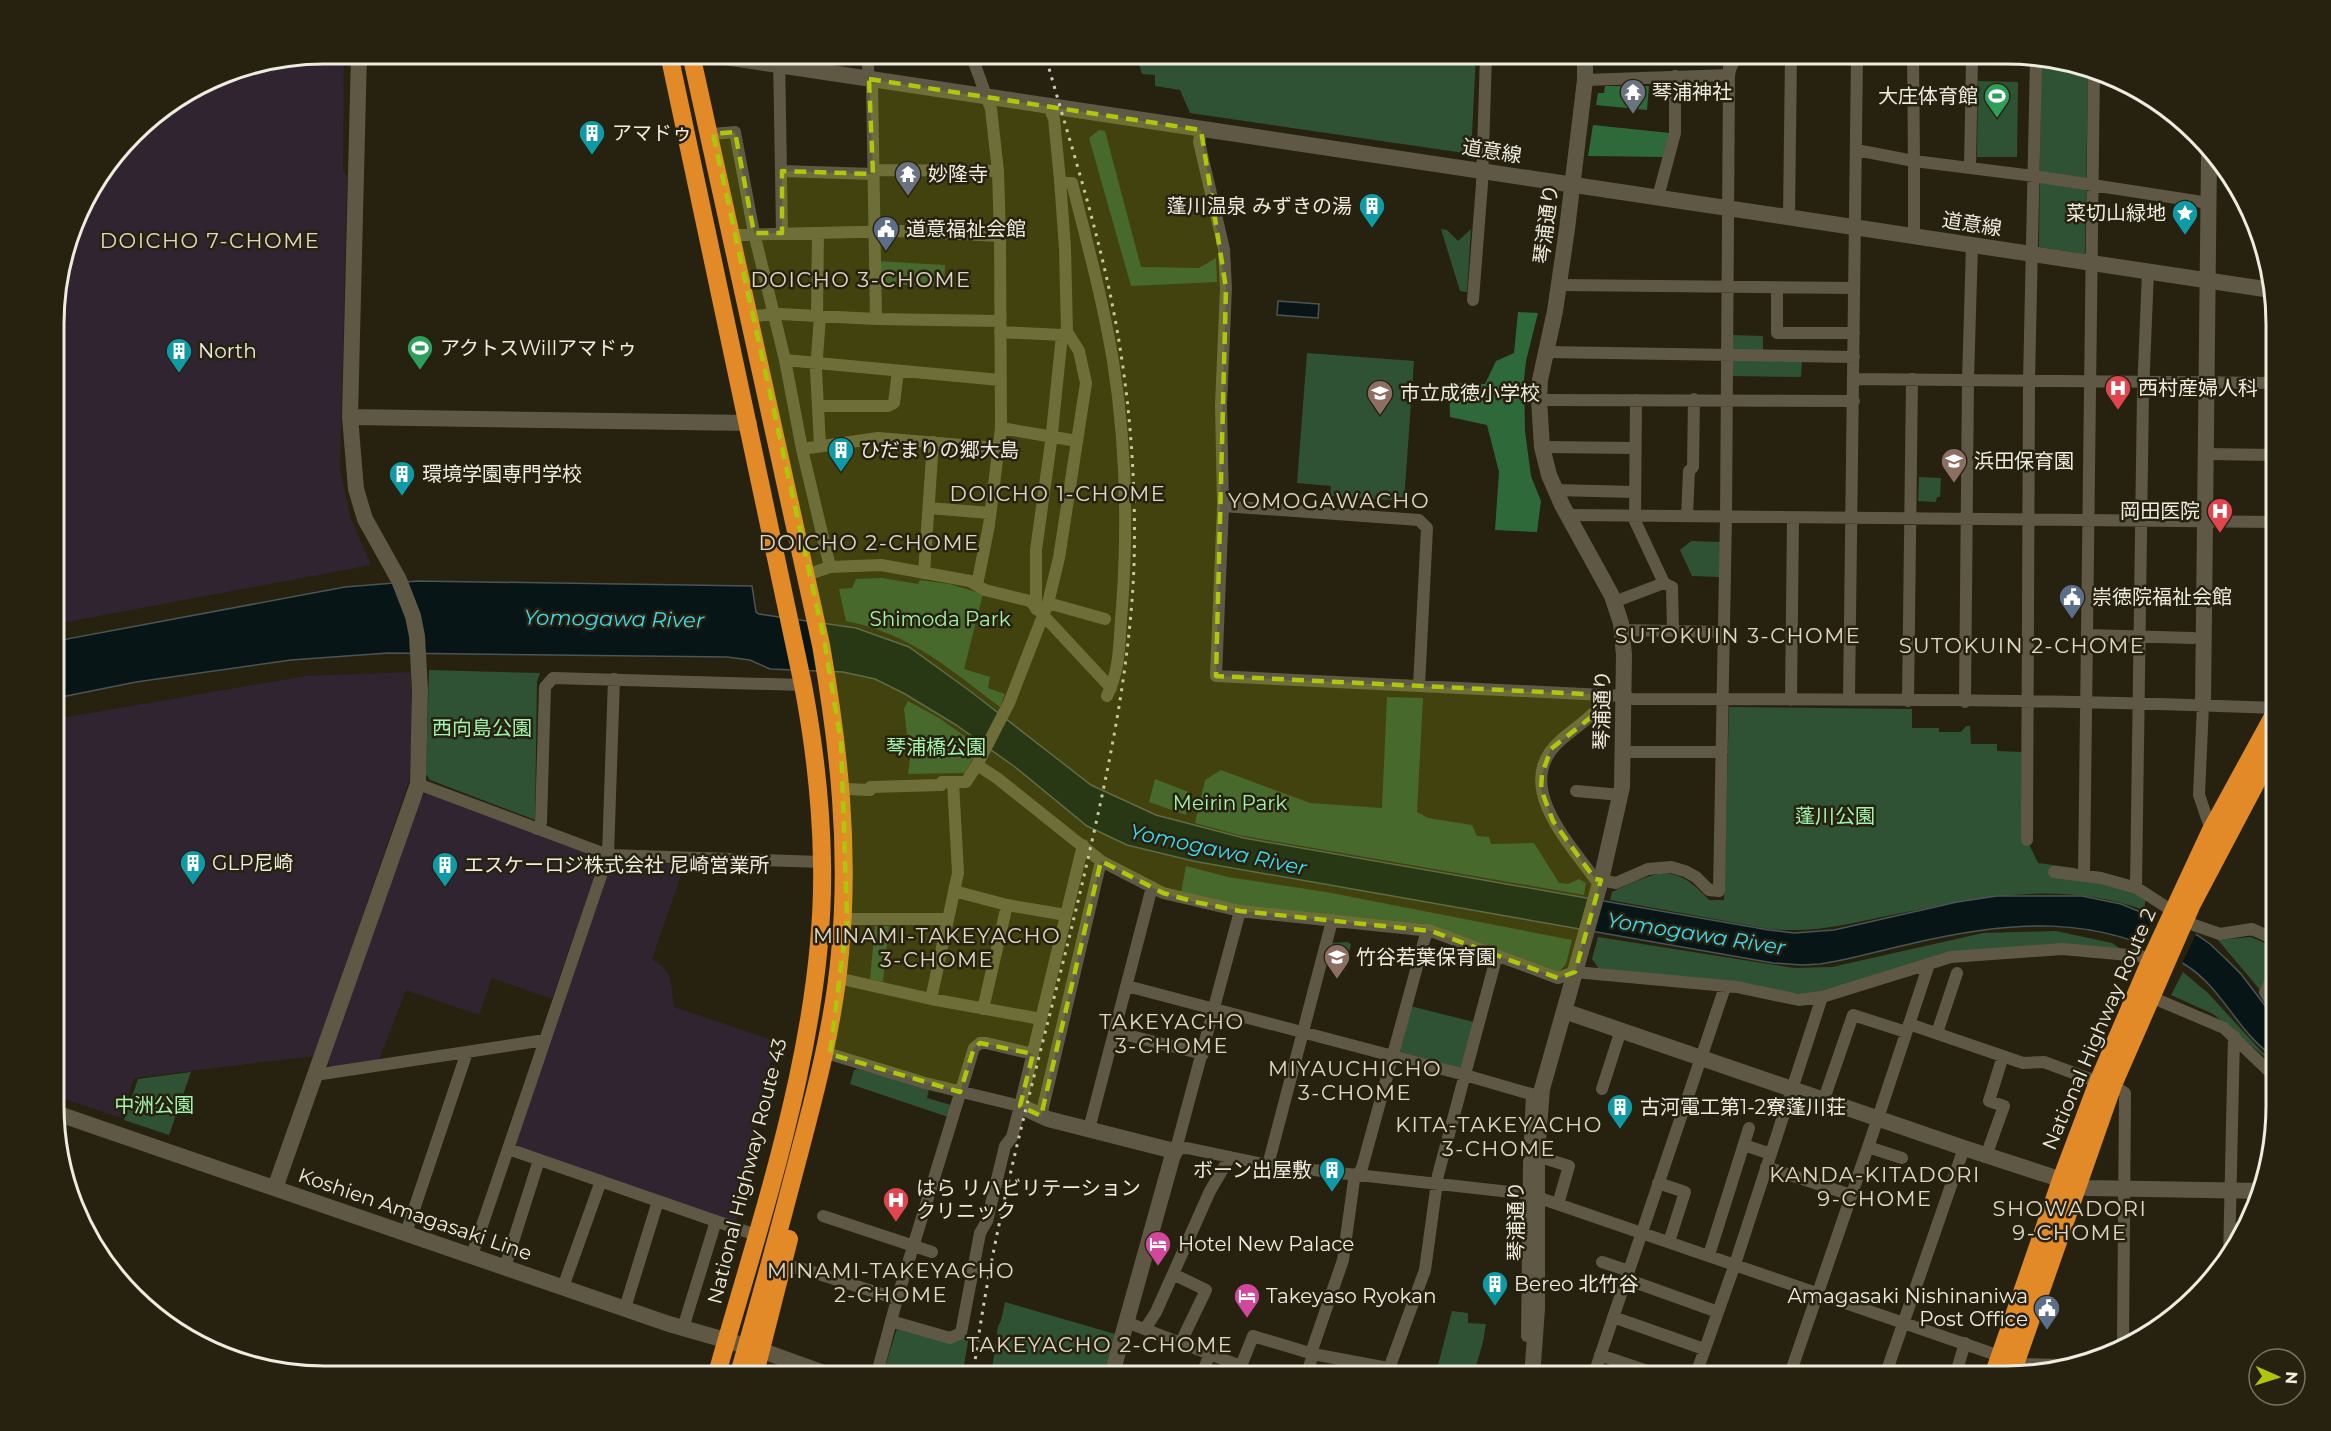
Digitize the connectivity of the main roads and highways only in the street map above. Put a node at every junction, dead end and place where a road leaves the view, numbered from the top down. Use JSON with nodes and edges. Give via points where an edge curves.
{"nodes":[{"id":1,"x":671,"y":64,"type":"edge"},
{"id":2,"x":677,"y":64,"type":"edge"},
{"id":3,"x":693,"y":64,"type":"edge"},
{"id":4,"x":698,"y":64,"type":"edge"},
{"id":5,"x":2266,"y":728,"type":"edge"},
{"id":6,"x":2266,"y":763,"type":"edge"},
{"id":7,"x":2178,"y":918,"type":"junction"},
{"id":8,"x":2156,"y":960,"type":"junction"},
{"id":9,"x":2106,"y":1083,"type":"junction"},
{"id":10,"x":720,"y":1366,"type":"edge"},
{"id":11,"x":720,"y":1366,"type":"edge"},
{"id":12,"x":741,"y":1366,"type":"edge"},
{"id":13,"x":756,"y":1366,"type":"edge"},
{"id":14,"x":2015,"y":1366,"type":"edge"}],
"edges":[{"from":1,"to":10,"type":"highway","name":"National Highway Route 43","via":[[802,680],[814,752],[822,862],[816,959],[802,1054]]},
{"from":2,"to":11,"type":"highway","via":[[803,660],[817,740],[824,828],[824,890],[811,1020],[771,1189]]},
{"from":3,"to":12,"type":"highway","via":[[821,645],[842,792],[844,890],[834,1004],[815,1096]]},
{"from":4,"to":13,"type":"highway","via":[[833,684],[846,789],[847,919],[842,979],[830,1054]]},
{"from":5,"to":7,"type":"highway","name":"National Highway Route 2","via":[[2211,830]]},
{"from":6,"to":7,"type":"highway","name":"National Highway Route 2"},
{"from":7,"to":8,"type":"highway","name":"National Highway Route 2"},
{"from":8,"to":9,"type":"highway","name":"National Highway Route 2"},
{"from":8,"to":9,"type":"highway","name":"National Highway Route 2","via":[[2151,997]]},
{"from":9,"to":14,"type":"highway","name":"National Highway Route 2","via":[[2068,1182]]}]}
